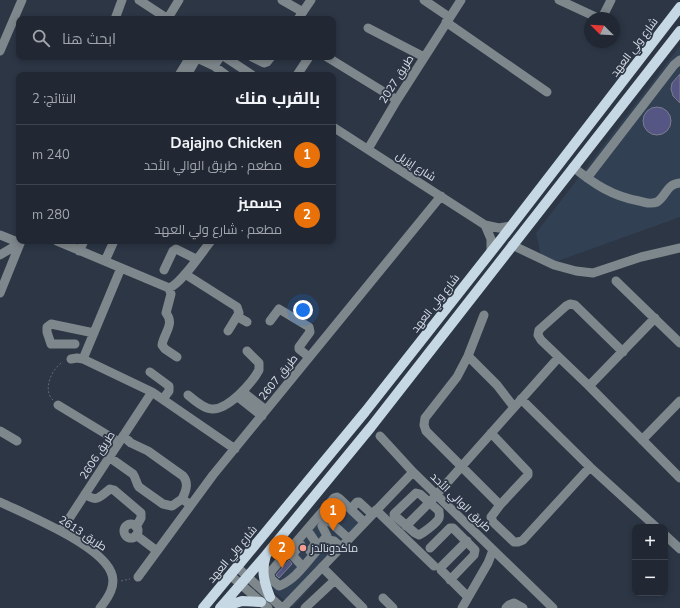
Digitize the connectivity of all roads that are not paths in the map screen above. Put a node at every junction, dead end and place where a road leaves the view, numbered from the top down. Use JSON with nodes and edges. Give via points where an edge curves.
{"nodes":[{"id":1,"x":22,"y":0,"type":"edge"},
{"id":2,"x":122,"y":0,"type":"edge"},
{"id":3,"x":139,"y":0,"type":"edge"},
{"id":4,"x":179,"y":0,"type":"edge"},
{"id":5,"x":282,"y":0,"type":"edge"},
{"id":6,"x":311,"y":0,"type":"edge"},
{"id":7,"x":424,"y":0,"type":"edge"},
{"id":8,"x":461,"y":0,"type":"edge"},
{"id":9,"x":559,"y":0,"type":"edge"},
{"id":10,"x":611,"y":0,"type":"edge"},
{"id":11,"x":680,"y":7,"type":"edge"},
{"id":12,"x":585,"y":12,"type":"edge"},
{"id":13,"x":605,"y":12,"type":"edge"},
{"id":14,"x":117,"y":16,"type":"edge"},
{"id":15,"x":163,"y":16,"type":"edge"},
{"id":16,"x":170,"y":16,"type":"edge"},
{"id":17,"x":300,"y":16,"type":"edge"},
{"id":18,"x":448,"y":20,"type":"junction"},
{"id":19,"x":368,"y":28,"type":"dead end"},
{"id":20,"x":680,"y":31,"type":"edge"},
{"id":21,"x":0,"y":51,"type":"edge"},
{"id":22,"x":424,"y":57,"type":"junction"},
{"id":23,"x":187,"y":60,"type":"edge"},
{"id":24,"x":197,"y":60,"type":"edge"},
{"id":25,"x":201,"y":60,"type":"edge"},
{"id":26,"x":218,"y":60,"type":"edge"},
{"id":27,"x":230,"y":60,"type":"edge"},
{"id":28,"x":249,"y":60,"type":"edge"},
{"id":29,"x":259,"y":60,"type":"edge"},
{"id":30,"x":269,"y":60,"type":"edge"},
{"id":31,"x":307,"y":60,"type":"edge"},
{"id":32,"x":332,"y":60,"type":"edge"},
{"id":33,"x":680,"y":60,"type":"edge"},
{"id":34,"x":214,"y":66,"type":"junction"},
{"id":35,"x":242,"y":68,"type":"junction"},
{"id":36,"x":181,"y":72,"type":"edge"},
{"id":37,"x":190,"y":72,"type":"edge"},
{"id":38,"x":222,"y":72,"type":"edge"},
{"id":39,"x":248,"y":72,"type":"edge"},
{"id":40,"x":299,"y":72,"type":"edge"},
{"id":41,"x":547,"y":92,"type":"dead end"},
{"id":42,"x":397,"y":100,"type":"junction"},
{"id":43,"x":336,"y":130,"type":"edge"},
{"id":44,"x":368,"y":149,"type":"junction"},
{"id":45,"x":573,"y":167,"type":"junction"},
{"id":46,"x":587,"y":178,"type":"junction"},
{"id":47,"x":680,"y":183,"type":"edge"},
{"id":48,"x":441,"y":196,"type":"junction"},
{"id":49,"x":485,"y":225,"type":"junction"},
{"id":50,"x":511,"y":226,"type":"junction"},
{"id":51,"x":0,"y":234,"type":"edge"},
{"id":52,"x":502,"y":238,"type":"junction"},
{"id":53,"x":16,"y":240,"type":"edge"},
{"id":54,"x":18,"y":244,"type":"edge"},
{"id":55,"x":20,"y":244,"type":"edge"},
{"id":56,"x":64,"y":244,"type":"edge"},
{"id":57,"x":82,"y":244,"type":"edge"},
{"id":58,"x":112,"y":244,"type":"edge"},
{"id":59,"x":208,"y":244,"type":"edge"},
{"id":60,"x":512,"y":245,"type":"junction"},
{"id":61,"x":680,"y":248,"type":"edge"},
{"id":62,"x":79,"y":250,"type":"junction"},
{"id":63,"x":491,"y":251,"type":"junction"},
{"id":64,"x":0,"y":255,"type":"edge"},
{"id":65,"x":196,"y":259,"type":"junction"},
{"id":66,"x":104,"y":261,"type":"junction"},
{"id":67,"x":121,"y":268,"type":"junction"},
{"id":68,"x":164,"y":270,"type":"dead end"},
{"id":69,"x":185,"y":274,"type":"junction"},
{"id":70,"x":616,"y":281,"type":"dead end"},
{"id":71,"x":169,"y":288,"type":"junction"},
{"id":72,"x":0,"y":293,"type":"edge"},
{"id":73,"x":484,"y":315,"type":"dead end"},
{"id":74,"x":238,"y":317,"type":"junction"},
{"id":75,"x":655,"y":318,"type":"junction"},
{"id":76,"x":270,"y":321,"type":"dead end"},
{"id":77,"x":247,"y":322,"type":"dead end"},
{"id":78,"x":79,"y":330,"type":"junction"},
{"id":79,"x":228,"y":331,"type":"dead end"},
{"id":80,"x":94,"y":333,"type":"junction"},
{"id":81,"x":680,"y":343,"type":"edge"},
{"id":82,"x":75,"y":344,"type":"junction"},
{"id":83,"x":247,"y":351,"type":"dead end"},
{"id":84,"x":623,"y":352,"type":"junction"},
{"id":85,"x":468,"y":356,"type":"junction"},
{"id":86,"x":177,"y":357,"type":"dead end"},
{"id":87,"x":309,"y":357,"type":"junction"},
{"id":88,"x":559,"y":357,"type":"junction"},
{"id":89,"x":77,"y":358,"type":"junction"},
{"id":90,"x":590,"y":386,"type":"junction"},
{"id":91,"x":149,"y":390,"type":"junction"},
{"id":92,"x":241,"y":394,"type":"junction"},
{"id":93,"x":188,"y":395,"type":"dead end"},
{"id":94,"x":163,"y":399,"type":"junction"},
{"id":95,"x":521,"y":399,"type":"junction"},
{"id":96,"x":680,"y":401,"type":"edge"},
{"id":97,"x":58,"y":405,"type":"road end"},
{"id":98,"x":514,"y":407,"type":"junction"},
{"id":99,"x":264,"y":413,"type":"junction"},
{"id":100,"x":0,"y":431,"type":"edge"},
{"id":101,"x":491,"y":433,"type":"junction"},
{"id":102,"x":380,"y":436,"type":"dead end"},
{"id":103,"x":121,"y":439,"type":"junction"},
{"id":104,"x":642,"y":440,"type":"junction"},
{"id":105,"x":17,"y":441,"type":"dead end"},
{"id":106,"x":235,"y":449,"type":"junction"},
{"id":107,"x":109,"y":457,"type":"junction"},
{"id":108,"x":462,"y":466,"type":"junction"},
{"id":109,"x":590,"y":466,"type":"junction"},
{"id":110,"x":413,"y":472,"type":"junction"},
{"id":111,"x":680,"y":478,"type":"edge"},
{"id":112,"x":85,"y":494,"type":"junction"},
{"id":113,"x":437,"y":494,"type":"junction"},
{"id":114,"x":182,"y":499,"type":"junction"},
{"id":115,"x":0,"y":502,"type":"edge"},
{"id":116,"x":430,"y":502,"type":"junction"},
{"id":117,"x":328,"y":504,"type":"junction"},
{"id":118,"x":500,"y":505,"type":"junction"},
{"id":119,"x":191,"y":506,"type":"junction"},
{"id":120,"x":351,"y":509,"type":"junction"},
{"id":121,"x":374,"y":512,"type":"junction"},
{"id":122,"x":364,"y":522,"type":"junction"},
{"id":123,"x":653,"y":524,"type":"edge"},
{"id":124,"x":406,"y":526,"type":"junction"},
{"id":125,"x":61,"y":531,"type":"junction"},
{"id":126,"x":668,"y":538,"type":"edge"},
{"id":127,"x":349,"y":539,"type":"junction"},
{"id":128,"x":467,"y":541,"type":"junction"},
{"id":129,"x":341,"y":547,"type":"junction"},
{"id":130,"x":430,"y":548,"type":"dead end"},
{"id":131,"x":680,"y":549,"type":"edge"},
{"id":132,"x":493,"y":550,"type":"junction"},
{"id":133,"x":157,"y":551,"type":"junction"},
{"id":134,"x":266,"y":555,"type":"junction"},
{"id":135,"x":301,"y":566,"type":"junction"},
{"id":136,"x":434,"y":566,"type":"dead end"},
{"id":137,"x":322,"y":568,"type":"junction"},
{"id":138,"x":239,"y":574,"type":"junction"},
{"id":139,"x":138,"y":576,"type":"road end"},
{"id":140,"x":312,"y":577,"type":"junction"},
{"id":141,"x":335,"y":580,"type":"junction"},
{"id":142,"x":450,"y":580,"type":"junction"},
{"id":143,"x":468,"y":597,"type":"junction"},
{"id":144,"x":382,"y":598,"type":"dead end"},
{"id":145,"x":266,"y":602,"type":"edge"},
{"id":146,"x":100,"y":608,"type":"edge"},
{"id":147,"x":202,"y":608,"type":"edge"},
{"id":148,"x":220,"y":608,"type":"edge"},
{"id":149,"x":282,"y":608,"type":"edge"},
{"id":150,"x":305,"y":608,"type":"edge"},
{"id":151,"x":363,"y":608,"type":"edge"},
{"id":152,"x":393,"y":608,"type":"edge"},
{"id":153,"x":462,"y":608,"type":"edge"},
{"id":154,"x":506,"y":608,"type":"edge"},
{"id":155,"x":523,"y":608,"type":"edge"},
{"id":156,"x":553,"y":608,"type":"edge"}],
"edges":[{"from":1,"to":21,"type":"street"},
{"from":2,"to":14,"type":"street"},
{"from":3,"to":15,"type":"street"},
{"from":4,"to":16,"type":"street"},
{"from":5,"to":17,"type":"street"},
{"from":6,"to":17,"type":"street"},
{"from":7,"to":18,"type":"street"},
{"from":8,"to":18,"type":"street","name":"طريق 2027"},
{"from":9,"to":12,"type":"street"},
{"from":10,"to":13,"type":"street"},
{"from":11,"to":50,"type":"main road","name":"شارع ولي العهد"},
{"from":18,"to":22,"type":"street","name":"طريق 2027"},
{"from":18,"to":41,"type":"street"},
{"from":19,"to":22,"type":"street"},
{"from":20,"to":45,"type":"main road","name":"شارع ولي العهد"},
{"from":22,"to":42,"type":"street","name":"طريق 2027"},
{"from":23,"to":36,"type":"street"},
{"from":24,"to":37,"type":"street"},
{"from":25,"to":34,"type":"street"},
{"from":26,"to":34,"type":"street"},
{"from":27,"to":35,"type":"street"},
{"from":28,"to":35,"type":"street"},
{"from":29,"to":30,"type":"street"},
{"from":31,"to":40,"type":"street"},
{"from":32,"to":42,"type":"street"},
{"from":33,"to":46,"type":"street"},
{"from":34,"to":38,"type":"street"},
{"from":35,"to":39,"type":"street"},
{"from":42,"to":44,"type":"street","name":"طريق 2027"},
{"from":43,"to":44,"type":"street","name":"شارع إيزيل"},
{"from":44,"to":48,"type":"street","name":"شارع إيزيل"},
{"from":45,"to":46,"type":"street"},
{"from":45,"to":60,"type":"main road","name":"شارع ولي العهد"},
{"from":46,"to":47,"type":"street","via":[[606,191],[650,204],[658,201],[672,185]]},
{"from":48,"to":49,"type":"street","name":"شارع إيزيل"},
{"from":48,"to":87,"type":"street","name":"طريق 2607"},
{"from":49,"to":50,"type":"street","name":"شارع إيزيل","via":[[499,228]]},
{"from":49,"to":63,"type":"street","via":[[491,239]]},
{"from":50,"to":52,"type":"main road","name":"شارع ولي العهد"},
{"from":51,"to":53,"type":"street"},
{"from":52,"to":60,"type":"main road"},
{"from":52,"to":63,"type":"main road","name":"شارع ولي العهد"},
{"from":54,"to":64,"type":"street"},
{"from":55,"to":72,"type":"street"},
{"from":56,"to":62,"type":"street"},
{"from":57,"to":62,"type":"street"},
{"from":58,"to":66,"type":"street"},
{"from":59,"to":65,"type":"street"},
{"from":60,"to":61,"type":"street","via":[[554,266],[593,274],[641,257]]},
{"from":60,"to":134,"type":"main road","name":"شارع ولي العهد","via":[[371,427]]},
{"from":62,"to":66,"type":"street"},
{"from":63,"to":138,"type":"main road","name":"شارع ولي العهد","via":[[305,485],[296,502]]},
{"from":65,"to":68,"type":"street","via":[[176,249]]},
{"from":65,"to":69,"type":"street"},
{"from":66,"to":67,"type":"street"},
{"from":67,"to":71,"type":"street"},
{"from":67,"to":80,"type":"street"},
{"from":69,"to":71,"type":"street"},
{"from":69,"to":74,"type":"street","via":[[237,308]]},
{"from":70,"to":75,"type":"street"},
{"from":71,"to":86,"type":"street","via":[[171,294],[166,313],[171,322],[162,345]]},
{"from":73,"to":85,"type":"street"},
{"from":74,"to":77,"type":"street"},
{"from":74,"to":79,"type":"street"},
{"from":75,"to":81,"type":"street"},
{"from":75,"to":84,"type":"street"},
{"from":76,"to":87,"type":"street","via":[[279,309],[309,327],[310,332],[299,349]]},
{"from":78,"to":80,"type":"street"},
{"from":78,"to":82,"type":"street"},
{"from":78,"to":82,"type":"street","via":[[52,324],[47,327],[51,344]]},
{"from":80,"to":89,"type":"street"},
{"from":82,"to":89,"type":"street"},
{"from":83,"to":92,"type":"street","via":[[260,366],[257,374]]},
{"from":84,"to":88,"type":"street","via":[[575,305],[570,304],[539,330],[541,340]]},
{"from":84,"to":90,"type":"street"},
{"from":85,"to":98,"type":"street","via":[[497,385]]},
{"from":85,"to":108,"type":"street","via":[[457,377],[426,418],[424,426]]},
{"from":87,"to":99,"type":"street","name":"طريق 2607"},
{"from":88,"to":90,"type":"street"},
{"from":88,"to":95,"type":"street"},
{"from":89,"to":91,"type":"street"},
{"from":90,"to":104,"type":"street"},
{"from":91,"to":94,"type":"street"},
{"from":91,"to":94,"type":"street","name":"طريق 2606","via":[[152,374],[169,386],[169,391]]},
{"from":91,"to":103,"type":"street","name":"طريق 2606"},
{"from":92,"to":93,"type":"street","via":[[218,408],[211,409]]},
{"from":92,"to":99,"type":"street"},
{"from":94,"to":106,"type":"street"},
{"from":95,"to":98,"type":"street"},
{"from":95,"to":109,"type":"street"},
{"from":96,"to":104,"type":"street"},
{"from":97,"to":103,"type":"street"},
{"from":98,"to":101,"type":"street"},
{"from":99,"to":106,"type":"street","name":"طريق 2607"},
{"from":100,"to":105,"type":"street"},
{"from":101,"to":108,"type":"street"},
{"from":101,"to":118,"type":"street","via":[[528,472]]},
{"from":102,"to":110,"type":"street","name":"طريق الوالي الأحد"},
{"from":103,"to":107,"type":"street","name":"طريق 2606"},
{"from":103,"to":114,"type":"street","via":[[148,451],[183,476],[186,485]]},
{"from":104,"to":111,"type":"street"},
{"from":106,"to":119,"type":"street","name":"طريق 2607"},
{"from":107,"to":112,"type":"street","name":"طريق 2606"},
{"from":107,"to":114,"type":"street","via":[[133,474],[139,488],[164,504],[172,506]]},
{"from":108,"to":113,"type":"street"},
{"from":108,"to":118,"type":"street"},
{"from":109,"to":118,"type":"street","via":[[523,540],[514,542],[493,522],[491,517]]},
{"from":109,"to":123,"type":"street"},
{"from":110,"to":113,"type":"street","name":"طريق الوالي الأحد"},
{"from":110,"to":121,"type":"street"},
{"from":112,"to":125,"type":"street","name":"طريق 2606"},
{"from":112,"to":133,"type":"street","via":[[93,500],[110,489],[114,490],[141,513],[136,531]]},
{"from":113,"to":116,"type":"street"},
{"from":113,"to":132,"type":"street","name":"طريق الوالي الأحد"},
{"from":114,"to":119,"type":"street"},
{"from":115,"to":125,"type":"street","name":"طريق 2613"},
{"from":116,"to":124,"type":"street"},
{"from":116,"to":124,"type":"street","via":[[439,512],[439,518],[418,535]]},
{"from":116,"to":124,"type":"street","via":[[416,493],[404,503],[394,515]]},
{"from":117,"to":120,"type":"street","via":[[338,497]]},
{"from":117,"to":135,"type":"street","via":[[317,525],[293,554]]},
{"from":117,"to":135,"type":"street","via":[[273,569],[270,573],[271,579],[279,586],[288,581]]},
{"from":119,"to":133,"type":"street","name":"طريق 2607"},
{"from":120,"to":121,"type":"street","via":[[359,502]]},
{"from":120,"to":122,"type":"street"},
{"from":121,"to":122,"type":"street"},
{"from":121,"to":136,"type":"street"},
{"from":122,"to":127,"type":"street"},
{"from":125,"to":146,"type":"street","name":"طريق 2613","via":[[103,560],[111,572],[113,583],[110,595]]},
{"from":126,"to":131,"type":"street"},
{"from":127,"to":129,"type":"street"},
{"from":127,"to":135,"type":"street","via":[[326,519],[322,526],[327,537]]},
{"from":128,"to":130,"type":"street","via":[[450,528]]},
{"from":128,"to":142,"type":"street","via":[[475,550],[474,555]]},
{"from":128,"to":142,"type":"street","via":[[441,567]]},
{"from":129,"to":135,"type":"street","via":[[328,540]]},
{"from":129,"to":137,"type":"street"},
{"from":132,"to":143,"type":"street"},
{"from":132,"to":156,"type":"street","name":"طريق الوالي الأحد"},
{"from":133,"to":139,"type":"street","name":"طريق 2607"},
{"from":134,"to":138,"type":"main road","name":"شارع ولي العهد"},
{"from":134,"to":145,"type":"main road","via":[[263,578]]},
{"from":135,"to":140,"type":"street"},
{"from":137,"to":140,"type":"street"},
{"from":137,"to":141,"type":"street"},
{"from":138,"to":145,"type":"street"},
{"from":138,"to":147,"type":"main road","name":"شارع ولي العهد"},
{"from":138,"to":148,"type":"main road","name":"شارع ولي العهد"},
{"from":140,"to":149,"type":"street"},
{"from":141,"to":150,"type":"street"},
{"from":141,"to":151,"type":"street"},
{"from":142,"to":143,"type":"street"},
{"from":143,"to":153,"type":"street"},
{"from":144,"to":152,"type":"street"},
{"from":145,"to":148,"type":"main road","via":[[242,601]]},
{"from":145,"to":149,"type":"street"},
{"from":154,"to":155,"type":"street","via":[[514,603]]}]}
